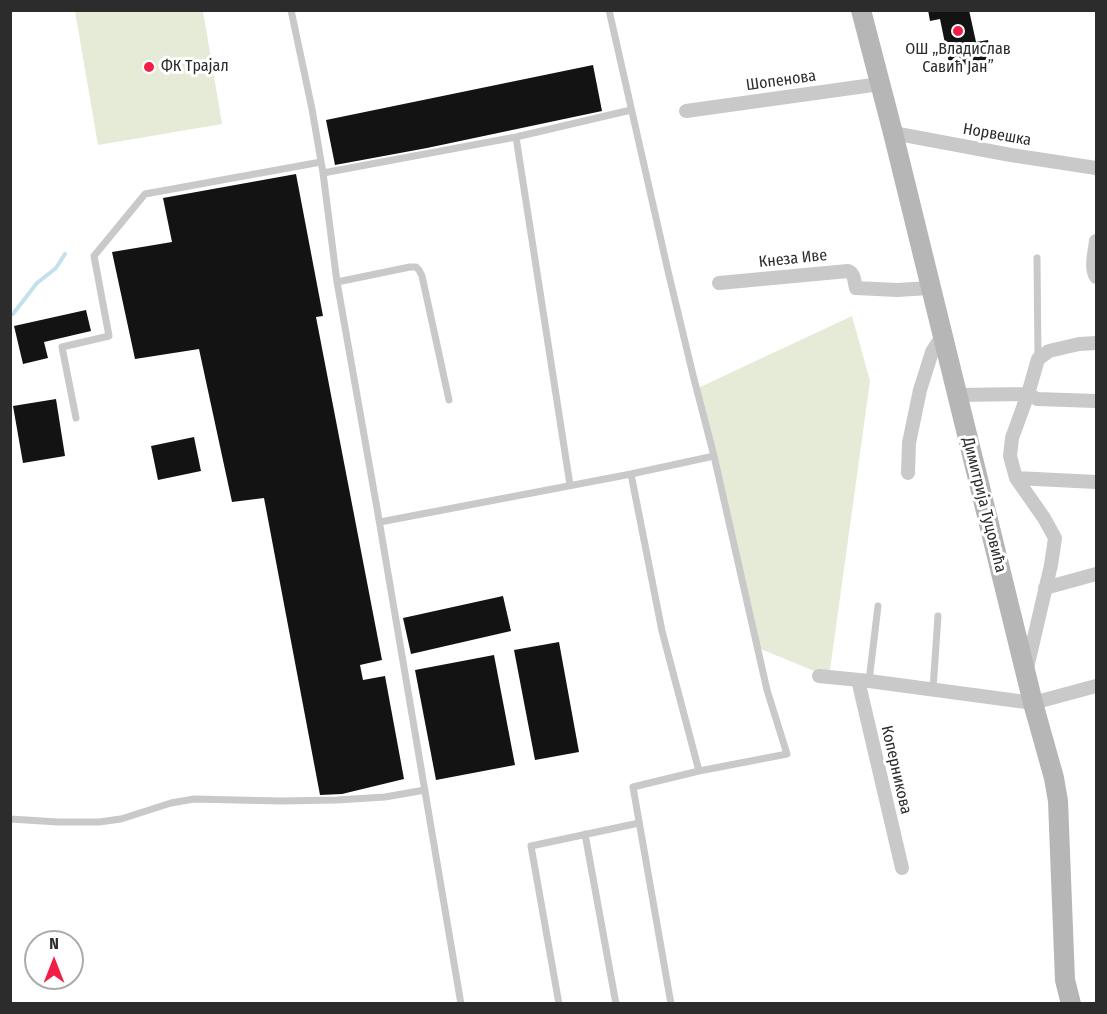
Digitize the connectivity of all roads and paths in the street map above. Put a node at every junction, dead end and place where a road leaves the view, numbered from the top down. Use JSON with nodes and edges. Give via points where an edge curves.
{"nodes":[{"id":1,"x":291,"y":10,"type":"edge"},
{"id":2,"x":609,"y":10,"type":"edge"},
{"id":3,"x":861,"y":10,"type":"edge"},
{"id":4,"x":880,"y":84,"type":"junction"},
{"id":5,"x":631,"y":110,"type":"junction"},
{"id":6,"x":686,"y":111,"type":"dead end"},
{"id":7,"x":893,"y":133,"type":"junction"},
{"id":8,"x":516,"y":137,"type":"junction"},
{"id":9,"x":321,"y":162,"type":"junction"},
{"id":10,"x":1096,"y":168,"type":"edge"},
{"id":11,"x":323,"y":174,"type":"junction"},
{"id":12,"x":1096,"y":241,"type":"edge"},
{"id":13,"x":1037,"y":258,"type":"dead end"},
{"id":14,"x":1096,"y":277,"type":"edge"},
{"id":15,"x":337,"y":282,"type":"junction"},
{"id":16,"x":719,"y":283,"type":"dead end"},
{"id":17,"x":930,"y":288,"type":"junction"},
{"id":18,"x":943,"y":339,"type":"junction"},
{"id":19,"x":1096,"y":343,"type":"edge"},
{"id":20,"x":1038,"y":359,"type":"junction"},
{"id":21,"x":1028,"y":394,"type":"junction"},
{"id":22,"x":956,"y":395,"type":"junction"},
{"id":23,"x":449,"y":400,"type":"dead end"},
{"id":24,"x":1096,"y":401,"type":"edge"},
{"id":25,"x":76,"y":418,"type":"dead end"},
{"id":26,"x":714,"y":456,"type":"junction"},
{"id":27,"x":908,"y":473,"type":"dead end"},
{"id":28,"x":630,"y":474,"type":"junction"},
{"id":29,"x":1016,"y":478,"type":"junction"},
{"id":30,"x":1096,"y":482,"type":"edge"},
{"id":31,"x":570,"y":485,"type":"junction"},
{"id":32,"x":380,"y":522,"type":"junction"},
{"id":33,"x":1096,"y":574,"type":"edge"},
{"id":34,"x":1045,"y":588,"type":"junction"},
{"id":35,"x":878,"y":606,"type":"dead end"},
{"id":36,"x":938,"y":616,"type":"dead end"},
{"id":37,"x":1026,"y":672,"type":"junction"},
{"id":38,"x":819,"y":676,"type":"dead end"},
{"id":39,"x":864,"y":680,"type":"junction"},
{"id":40,"x":1096,"y":686,"type":"edge"},
{"id":41,"x":933,"y":689,"type":"junction"},
{"id":42,"x":1033,"y":703,"type":"junction"},
{"id":43,"x":699,"y":771,"type":"junction"},
{"id":44,"x":425,"y":790,"type":"junction"},
{"id":45,"x":10,"y":819,"type":"edge"},
{"id":46,"x":639,"y":823,"type":"junction"},
{"id":47,"x":585,"y":834,"type":"junction"},
{"id":48,"x":902,"y":868,"type":"dead end"},
{"id":49,"x":461,"y":1004,"type":"edge"},
{"id":50,"x":559,"y":1004,"type":"edge"},
{"id":51,"x":616,"y":1004,"type":"edge"},
{"id":52,"x":671,"y":1004,"type":"edge"},
{"id":53,"x":1071,"y":1004,"type":"edge"}],
"edges":[{"from":1,"to":9,"type":"lane"},
{"from":2,"to":5,"type":"lane"},
{"from":3,"to":4,"type":"street","name":"Димитрија Туцовића"},
{"from":4,"to":6,"type":"street","name":"Шопенова"},
{"from":4,"to":7,"type":"street","name":"Димитрија Туцовића"},
{"from":5,"to":8,"type":"lane"},
{"from":5,"to":26,"type":"lane"},
{"from":7,"to":10,"type":"street","name":"Норвешка"},
{"from":7,"to":17,"type":"street","name":"Димитрија Туцовића"},
{"from":8,"to":11,"type":"lane"},
{"from":8,"to":31,"type":"lane"},
{"from":9,"to":11,"type":"lane"},
{"from":9,"to":25,"type":"lane","via":[[145,194],[94,256],[109,336],[62,346]]},
{"from":11,"to":15,"type":"lane"},
{"from":12,"to":14,"type":"street"},
{"from":13,"to":20,"type":"lane"},
{"from":15,"to":23,"type":"lane","via":[[410,267],[419,270]]},
{"from":15,"to":32,"type":"lane"},
{"from":16,"to":17,"type":"street","name":"Кнеза Иве","via":[[848,270],[854,276],[856,288]]},
{"from":17,"to":18,"type":"street","name":"Димитрија Туцовића"},
{"from":18,"to":22,"type":"street","name":"Димитрија Туцовића"},
{"from":18,"to":27,"type":"street","via":[[932,352],[920,390],[909,443]]},
{"from":19,"to":20,"type":"street","via":[[1049,351]]},
{"from":20,"to":21,"type":"street"},
{"from":21,"to":22,"type":"street"},
{"from":21,"to":24,"type":"street","via":[[1037,399]]},
{"from":21,"to":29,"type":"street","via":[[1010,447]]},
{"from":22,"to":37,"type":"street","name":"Димитрија Туцовића"},
{"from":26,"to":28,"type":"lane"},
{"from":26,"to":43,"type":"lane","via":[[767,690],[787,754]]},
{"from":28,"to":31,"type":"lane"},
{"from":28,"to":43,"type":"lane","via":[[662,631]]},
{"from":29,"to":30,"type":"street"},
{"from":29,"to":34,"type":"street","via":[[1055,538]]},
{"from":31,"to":32,"type":"lane"},
{"from":32,"to":44,"type":"lane"},
{"from":33,"to":34,"type":"street"},
{"from":34,"to":37,"type":"street"},
{"from":35,"to":39,"type":"lane","name":"Коперникова"},
{"from":36,"to":41,"type":"lane"},
{"from":37,"to":42,"type":"street","name":"Димитрија Туцовића"},
{"from":38,"to":39,"type":"street"},
{"from":39,"to":41,"type":"street"},
{"from":39,"to":48,"type":"street","name":"Коперникова"},
{"from":40,"to":42,"type":"street"},
{"from":41,"to":42,"type":"street"},
{"from":42,"to":53,"type":"street","name":"Димитрија Туцовића","via":[[1058,801],[1065,980]]},
{"from":43,"to":46,"type":"lane","via":[[633,787]]},
{"from":44,"to":45,"type":"lane","via":[[337,800],[194,799],[99,822]]},
{"from":44,"to":49,"type":"lane"},
{"from":46,"to":47,"type":"lane"},
{"from":46,"to":52,"type":"lane"},
{"from":47,"to":50,"type":"lane","via":[[531,846]]},
{"from":47,"to":51,"type":"lane"}]}
